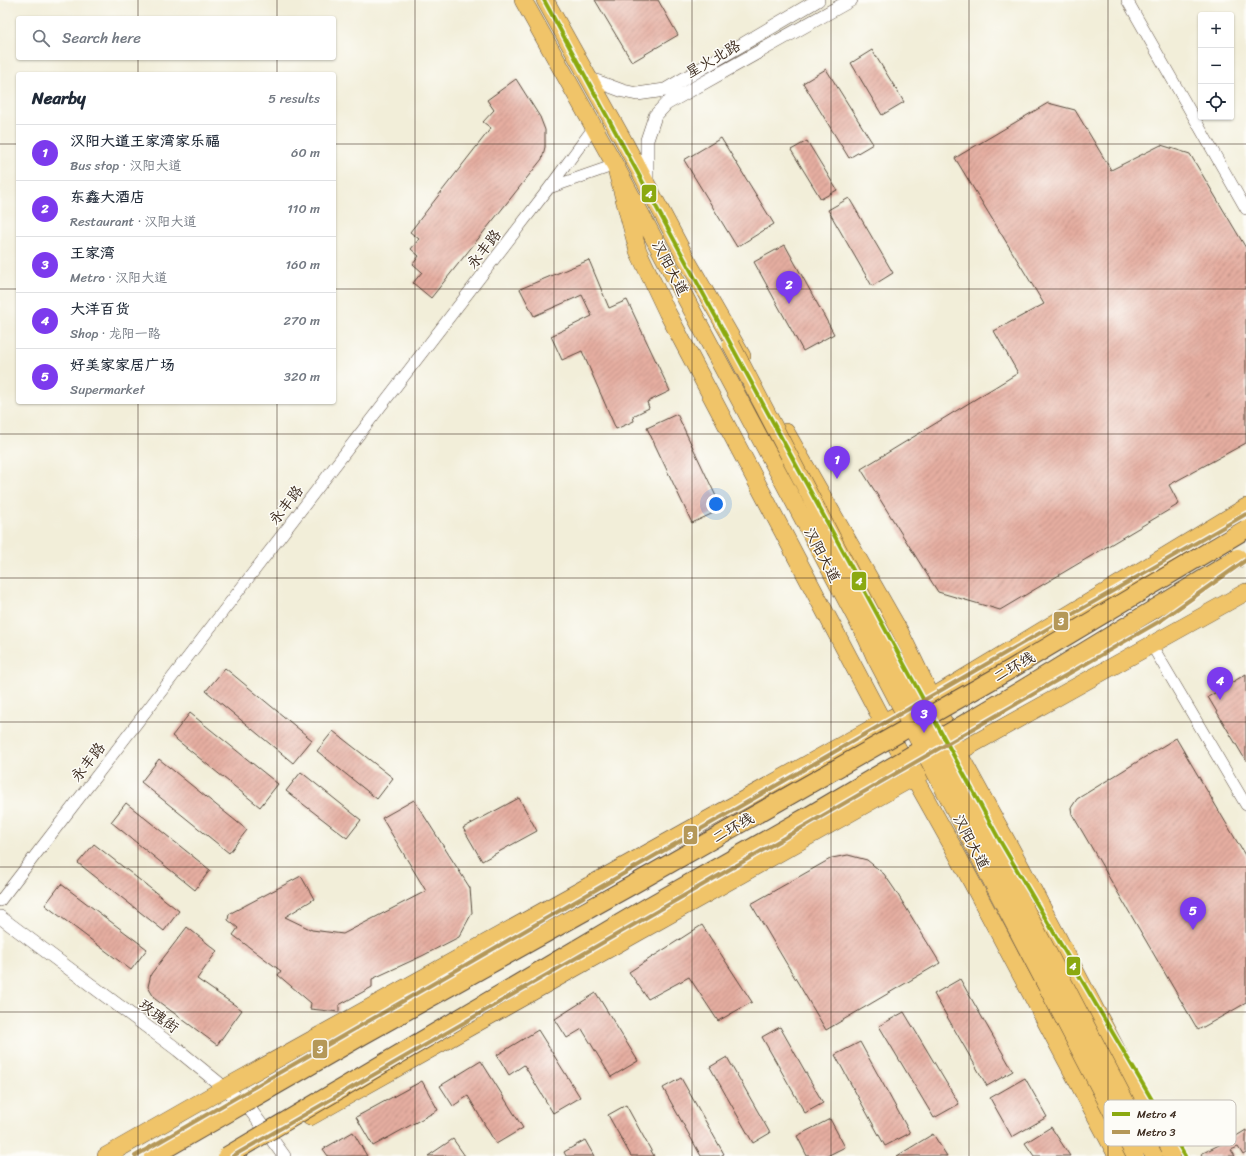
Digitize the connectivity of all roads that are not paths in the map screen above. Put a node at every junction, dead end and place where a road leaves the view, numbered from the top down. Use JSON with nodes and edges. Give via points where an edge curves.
{"nodes":[{"id":1,"x":523,"y":0,"type":"edge"},
{"id":2,"x":545,"y":0,"type":"edge"},
{"id":3,"x":818,"y":0,"type":"edge"},
{"id":4,"x":850,"y":0,"type":"edge"},
{"id":5,"x":1127,"y":0,"type":"edge"},
{"id":6,"x":588,"y":78,"type":"junction"},
{"id":7,"x":594,"y":127,"type":"junction"},
{"id":8,"x":615,"y":165,"type":"junction"},
{"id":9,"x":647,"y":184,"type":"junction"},
{"id":10,"x":549,"y":188,"type":"junction"},
{"id":11,"x":1246,"y":209,"type":"edge"},
{"id":12,"x":680,"y":248,"type":"junction"},
{"id":13,"x":1246,"y":506,"type":"edge"},
{"id":14,"x":1246,"y":529,"type":"edge"},
{"id":15,"x":1238,"y":558,"type":"dead end"},
{"id":16,"x":1246,"y":592,"type":"edge"},
{"id":17,"x":1151,"y":644,"type":"junction"},
{"id":18,"x":931,"y":698,"type":"junction"},
{"id":19,"x":883,"y":722,"type":"junction"},
{"id":20,"x":958,"y":752,"type":"junction"},
{"id":21,"x":914,"y":777,"type":"junction"},
{"id":22,"x":1246,"y":805,"type":"edge"},
{"id":23,"x":0,"y":901,"type":"edge"},
{"id":24,"x":0,"y":917,"type":"edge"},
{"id":25,"x":225,"y":1088,"type":"junction"},
{"id":26,"x":1106,"y":1100,"type":"edge"},
{"id":27,"x":1125,"y":1100,"type":"edge"},
{"id":28,"x":1143,"y":1100,"type":"edge"},
{"id":29,"x":1104,"y":1132,"type":"edge"},
{"id":30,"x":271,"y":1138,"type":"junction"},
{"id":31,"x":1112,"y":1146,"type":"edge"},
{"id":32,"x":1130,"y":1146,"type":"edge"},
{"id":33,"x":1149,"y":1146,"type":"edge"},
{"id":34,"x":1167,"y":1146,"type":"edge"},
{"id":35,"x":106,"y":1156,"type":"edge"},
{"id":36,"x":153,"y":1156,"type":"edge"},
{"id":37,"x":227,"y":1156,"type":"edge"},
{"id":38,"x":242,"y":1156,"type":"edge"},
{"id":39,"x":284,"y":1156,"type":"edge"},
{"id":40,"x":1117,"y":1156,"type":"edge"},
{"id":41,"x":1135,"y":1156,"type":"edge"},
{"id":42,"x":1154,"y":1156,"type":"edge"},
{"id":43,"x":1172,"y":1156,"type":"edge"}],
"edges":[{"from":1,"to":7,"type":"main road","name":"汉阳大道"},
{"from":2,"to":6,"type":"main road","name":"汉阳大道"},
{"from":3,"to":6,"type":"street","name":"星火北路","via":[[665,90],[637,94]]},
{"from":4,"to":9,"type":"street","name":"星火北路","via":[[666,104],[655,116],[647,140]]},
{"from":5,"to":11,"type":"street"},
{"from":6,"to":9,"type":"main road","name":"汉阳大道"},
{"from":7,"to":8,"type":"main road","name":"汉阳大道"},
{"from":7,"to":10,"type":"street","name":"永丰路"},
{"from":8,"to":10,"type":"street"},
{"from":8,"to":19,"type":"main road","via":[[638,251],[667,312]]},
{"from":8,"to":26,"type":"main road","name":"汉阳大道","bridge":true,"via":[[867,639]]},
{"from":9,"to":12,"type":"main road","name":"汉阳大道"},
{"from":10,"to":23,"type":"street","name":"永丰路"},
{"from":12,"to":18,"type":"main road","name":"汉阳大道","via":[[900,632]]},
{"from":12,"to":27,"type":"main road","name":"汉阳大道","bridge":true},
{"from":13,"to":18,"type":"main road"},
{"from":14,"to":36,"type":"highway","name":"二环线","bridge":true,"via":[[999,676],[634,884],[363,1034]]},
{"from":15,"to":37,"type":"highway","name":"二环线","bridge":true,"via":[[1014,695],[632,916]]},
{"from":16,"to":17,"type":"main road"},
{"from":17,"to":20,"type":"main road"},
{"from":17,"to":22,"type":"street"},
{"from":18,"to":19,"type":"main road"},
{"from":18,"to":20,"type":"main road","name":"汉阳大道"},
{"from":19,"to":21,"type":"main road"},
{"from":19,"to":25,"type":"main road"},
{"from":20,"to":21,"type":"main road"},
{"from":20,"to":28,"type":"main road","name":"汉阳大道"},
{"from":21,"to":29,"type":"main road"},
{"from":21,"to":30,"type":"main road"},
{"from":24,"to":25,"type":"street","name":"玫瑰街","via":[[172,1045]]},
{"from":25,"to":30,"type":"street","name":"玫瑰街","via":[[248,1108]]},
{"from":25,"to":35,"type":"main road"},
{"from":30,"to":38,"type":"main road"},
{"from":30,"to":39,"type":"street","name":"玫瑰街"},
{"from":31,"to":40,"type":"main road"},
{"from":32,"to":41,"type":"main road","name":"汉阳大道","bridge":true},
{"from":33,"to":42,"type":"main road","name":"汉阳大道","bridge":true},
{"from":34,"to":43,"type":"main road","name":"汉阳大道"}]}
